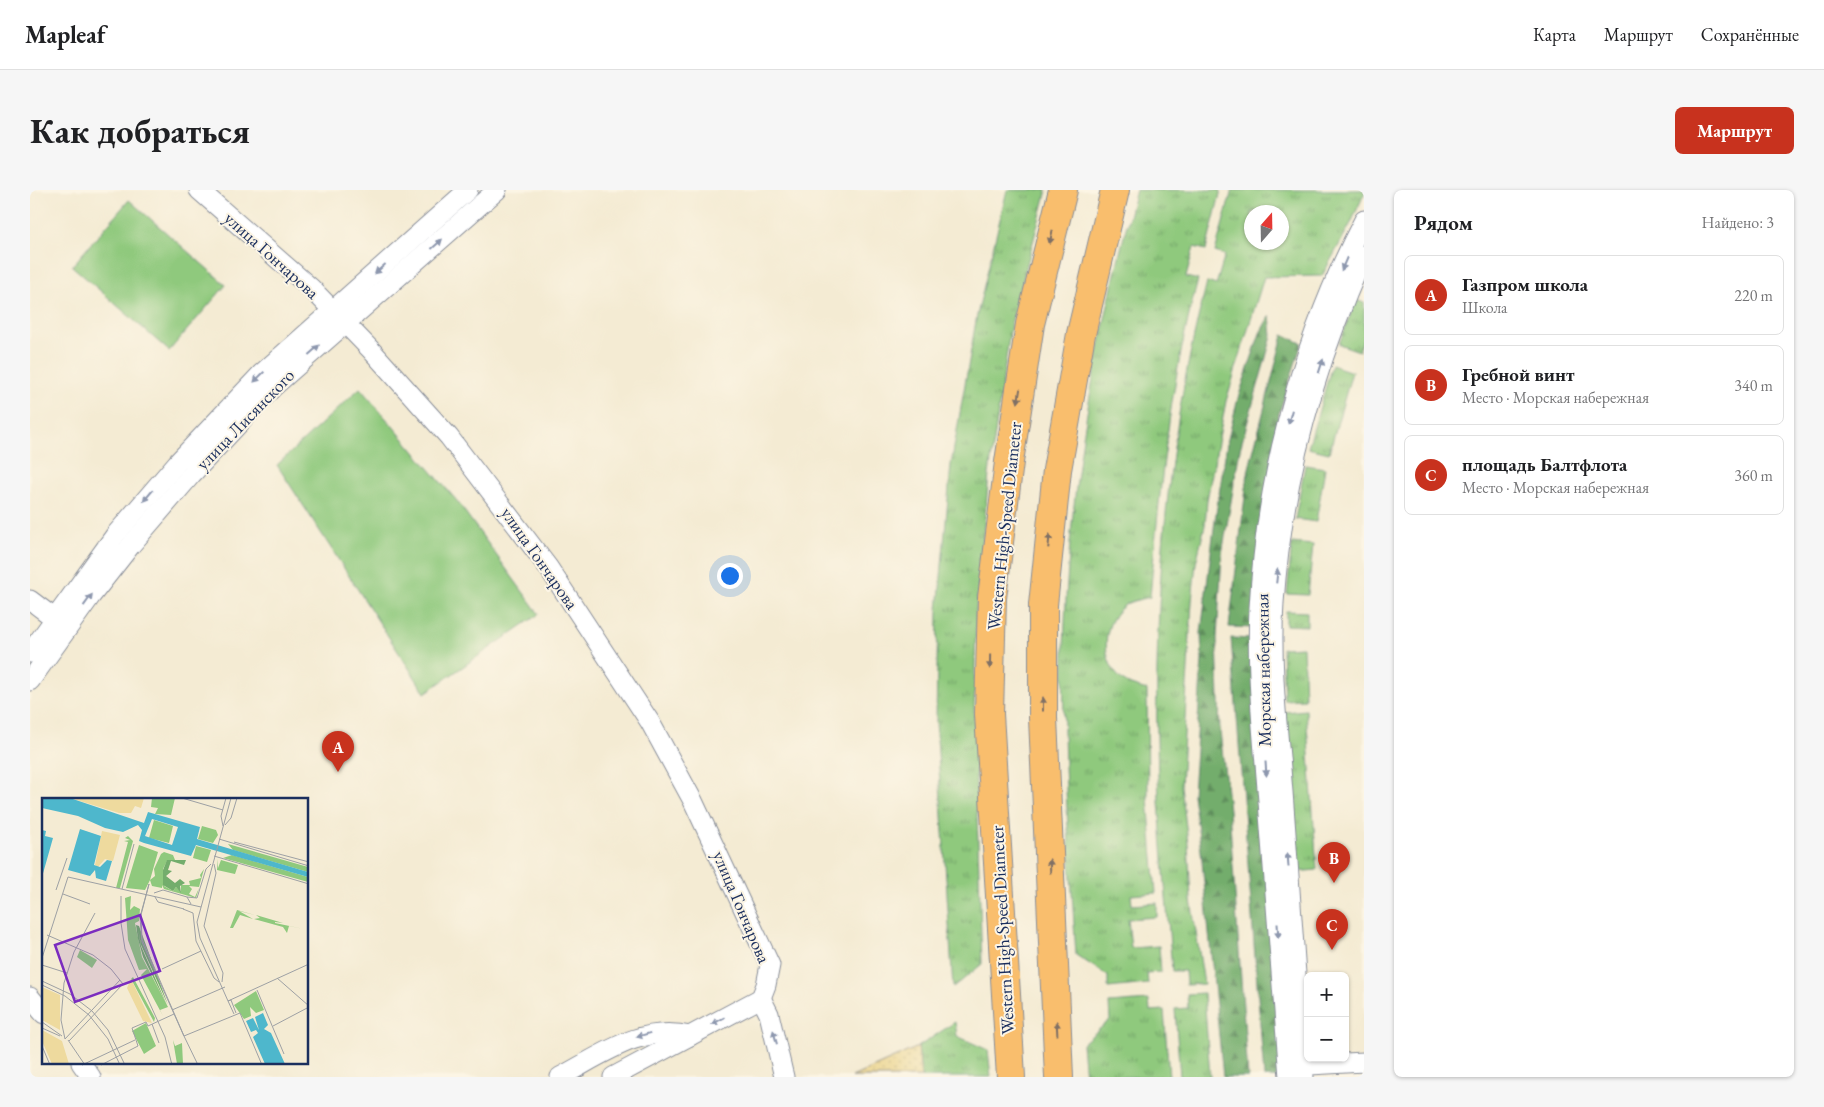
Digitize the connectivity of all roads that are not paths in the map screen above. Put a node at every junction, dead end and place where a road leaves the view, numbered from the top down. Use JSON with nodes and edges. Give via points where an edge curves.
{"nodes":[{"id":1,"x":199,"y":190,"type":"edge"},
{"id":2,"x":468,"y":190,"type":"edge"},
{"id":3,"x":497,"y":190,"type":"edge"},
{"id":4,"x":1063,"y":190,"type":"edge"},
{"id":5,"x":1114,"y":190,"type":"edge"},
{"id":6,"x":1364,"y":220,"type":"edge"},
{"id":7,"x":1364,"y":255,"type":"edge"},
{"id":8,"x":339,"y":317,"type":"junction"},
{"id":9,"x":30,"y":600,"type":"edge"},
{"id":10,"x":54,"y":618,"type":"junction"},
{"id":11,"x":59,"y":639,"type":"junction"},
{"id":12,"x":33,"y":643,"type":"edge"},
{"id":13,"x":30,"y":681,"type":"edge"},
{"id":14,"x":30,"y":997,"type":"edge"},
{"id":15,"x":761,"y":998,"type":"junction"},
{"id":16,"x":42,"y":1012,"type":"edge"},
{"id":17,"x":690,"y":1036,"type":"junction"},
{"id":18,"x":1364,"y":1062,"type":"edge"},
{"id":19,"x":82,"y":1064,"type":"edge"},
{"id":20,"x":634,"y":1071,"type":"edge"},
{"id":21,"x":1296,"y":1072,"type":"edge"},
{"id":22,"x":90,"y":1077,"type":"edge"},
{"id":23,"x":560,"y":1077,"type":"edge"},
{"id":24,"x":613,"y":1077,"type":"edge"},
{"id":25,"x":784,"y":1077,"type":"edge"},
{"id":26,"x":1011,"y":1077,"type":"edge"},
{"id":27,"x":1059,"y":1077,"type":"edge"}],
"edges":[{"from":1,"to":8,"type":"street","name":"улица Гончарова","via":[[312,289]]},
{"from":2,"to":8,"type":"street","name":"улица Лисянского","one_way":true},
{"from":8,"to":3,"type":"street","name":"улица Лисянского","one_way":true},
{"from":4,"to":26,"type":"highway","name":"Western High-Speed Diameter","one_way":true,"via":[[1030,324],[992,598],[989,714]]},
{"from":27,"to":5,"type":"highway","one_way":true,"via":[[1043,718],[1043,605],[1057,470],[1081,334]]},
{"from":6,"to":21,"type":"street","name":"Морская набережная","one_way":true,"via":[[1305,364],[1279,459],[1263,559],[1259,608],[1259,671]]},
{"from":21,"to":7,"type":"street","name":"Морская набережная","one_way":true,"via":[[1275,688],[1274,605],[1285,513],[1300,438],[1331,336]]},
{"from":8,"to":10,"type":"street","name":"улица Лисянского","one_way":true,"via":[[262,374],[177,463],[116,534]]},
{"from":11,"to":8,"type":"street","name":"улица Лисянского","one_way":true,"via":[[131,545],[192,474]]},
{"from":8,"to":15,"type":"street","name":"улица Гончарова","via":[[449,437],[507,512],[548,567],[650,722],[694,801],[770,965]]},
{"from":9,"to":10,"type":"street"},
{"from":10,"to":11,"type":"street"},
{"from":10,"to":12,"type":"street","name":"улица Лисянского"},
{"from":11,"to":12,"type":"street"},
{"from":11,"to":13,"type":"street","name":"улица Лисянского"},
{"from":14,"to":16,"type":"street"},
{"from":15,"to":17,"type":"street","one_way":true},
{"from":25,"to":15,"type":"street","one_way":true,"via":[[769,1014]]},
{"from":17,"to":20,"type":"street"},
{"from":17,"to":23,"type":"street","one_way":true,"via":[[673,1031],[635,1037]]},
{"from":18,"to":21,"type":"street"},
{"from":19,"to":22,"type":"street"},
{"from":20,"to":24,"type":"street"}]}
